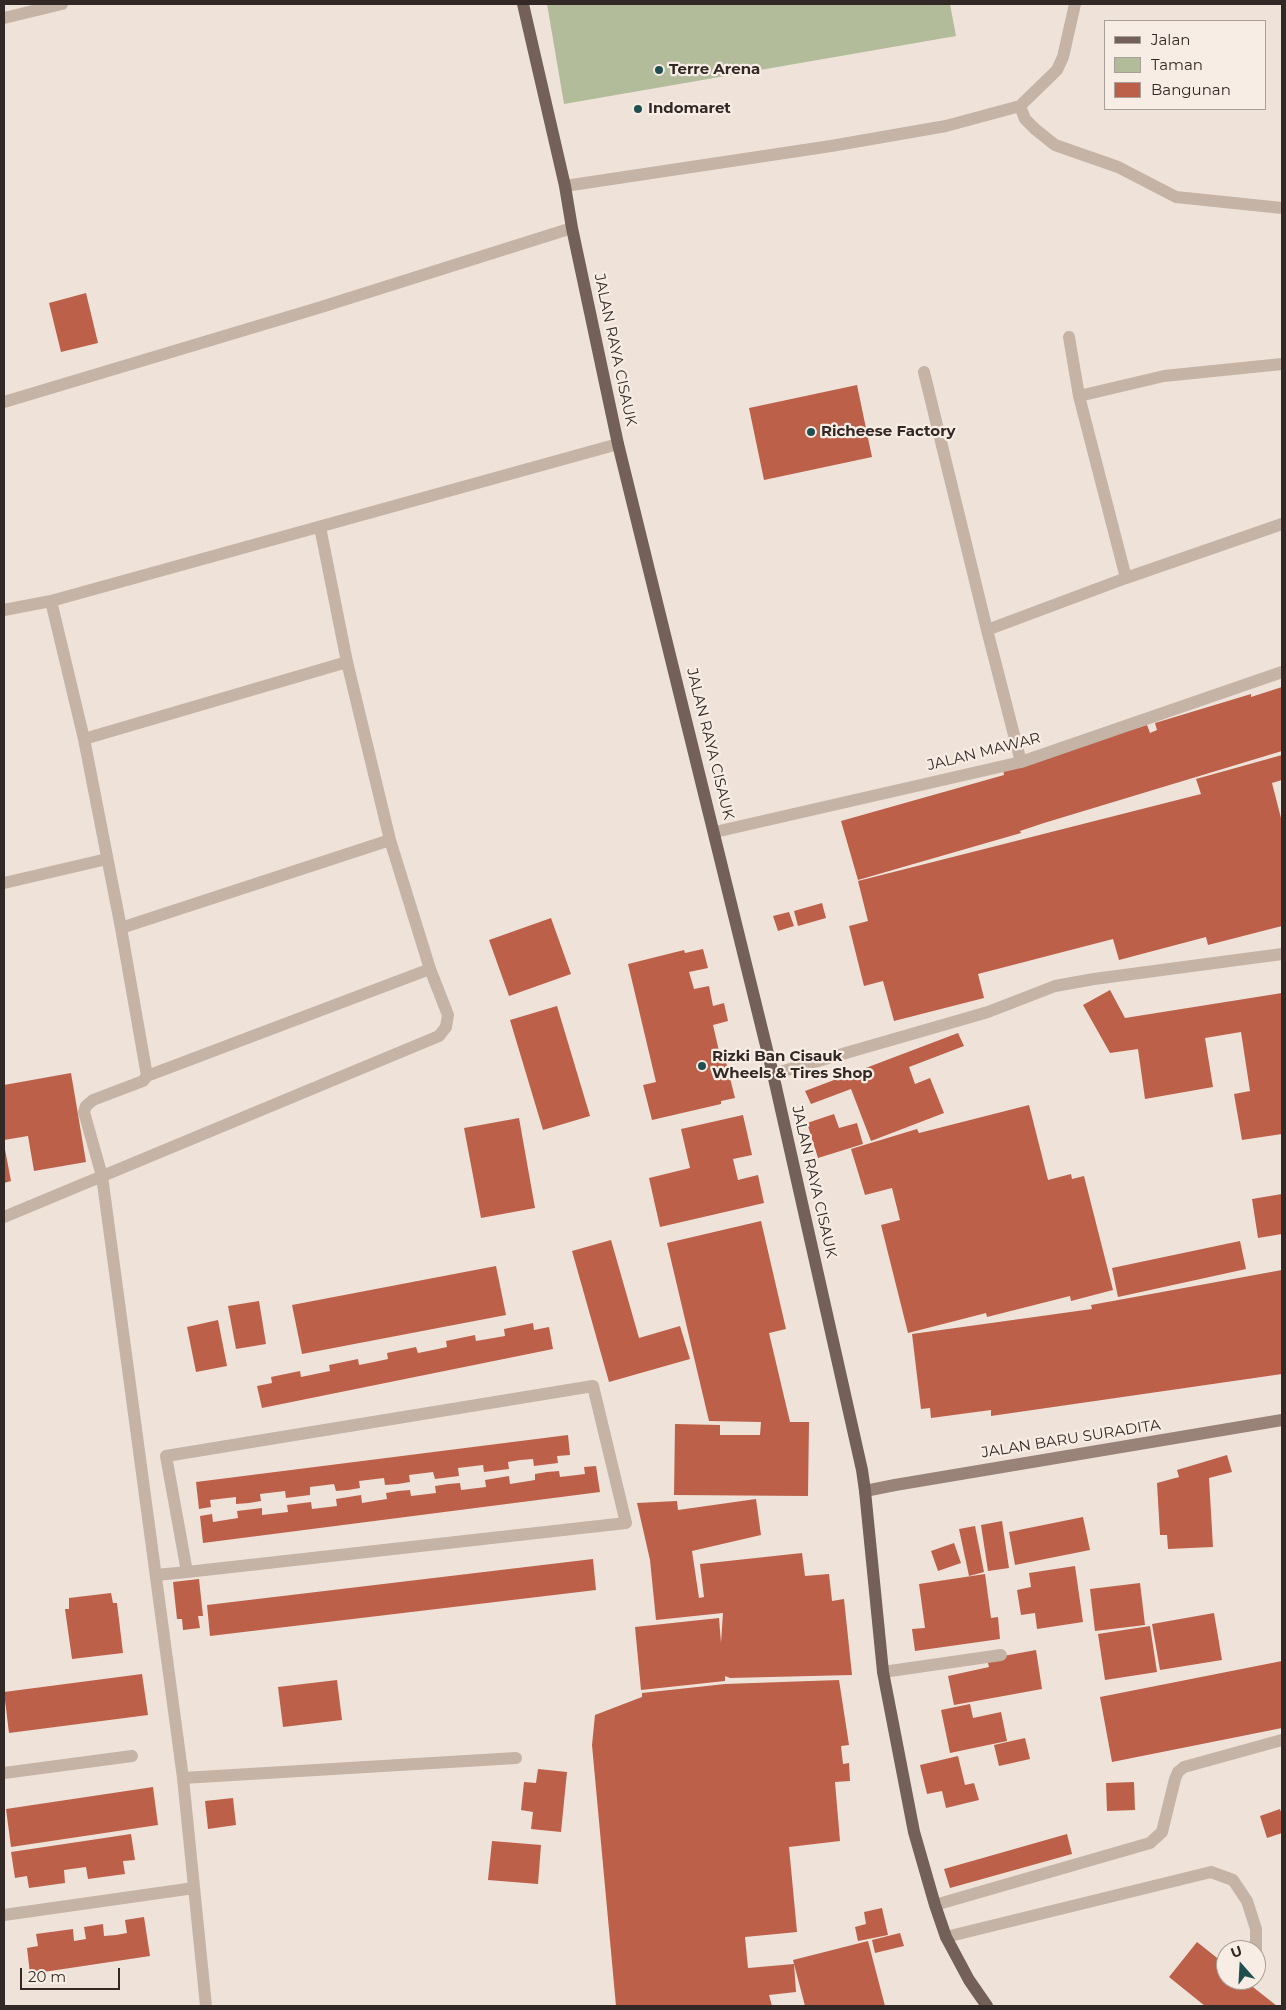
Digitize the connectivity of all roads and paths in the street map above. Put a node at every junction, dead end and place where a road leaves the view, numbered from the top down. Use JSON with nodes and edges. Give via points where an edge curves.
{"nodes":[{"id":1,"x":62,"y":4,"type":"edge"},
{"id":2,"x":523,"y":4,"type":"edge"},
{"id":3,"x":1076,"y":4,"type":"edge"},
{"id":4,"x":4,"y":18,"type":"edge"},
{"id":5,"x":1020,"y":106,"type":"junction"},
{"id":6,"x":565,"y":186,"type":"junction"},
{"id":7,"x":1282,"y":208,"type":"edge"},
{"id":8,"x":572,"y":228,"type":"junction"},
{"id":9,"x":1069,"y":337,"type":"dead end"},
{"id":10,"x":1282,"y":364,"type":"edge"},
{"id":11,"x":924,"y":372,"type":"dead end"},
{"id":12,"x":1079,"y":396,"type":"junction"},
{"id":13,"x":4,"y":402,"type":"edge"},
{"id":14,"x":618,"y":444,"type":"junction"},
{"id":15,"x":1282,"y":524,"type":"edge"},
{"id":16,"x":320,"y":527,"type":"junction"},
{"id":17,"x":1126,"y":578,"type":"junction"},
{"id":18,"x":51,"y":601,"type":"junction"},
{"id":19,"x":4,"y":610,"type":"edge"},
{"id":20,"x":987,"y":630,"type":"junction"},
{"id":21,"x":347,"y":662,"type":"junction"},
{"id":22,"x":1282,"y":672,"type":"edge"},
{"id":23,"x":84,"y":739,"type":"junction"},
{"id":24,"x":1022,"y":762,"type":"junction"},
{"id":25,"x":715,"y":832,"type":"junction"},
{"id":26,"x":390,"y":840,"type":"junction"},
{"id":27,"x":107,"y":859,"type":"junction"},
{"id":28,"x":4,"y":883,"type":"edge"},
{"id":29,"x":121,"y":928,"type":"junction"},
{"id":30,"x":1282,"y":954,"type":"edge"},
{"id":31,"x":430,"y":969,"type":"junction"},
{"id":32,"x":773,"y":1074,"type":"junction"},
{"id":33,"x":147,"y":1076,"type":"junction"},
{"id":34,"x":102,"y":1176,"type":"junction"},
{"id":35,"x":4,"y":1217,"type":"edge"},
{"id":36,"x":1282,"y":1420,"type":"edge"},
{"id":37,"x":865,"y":1491,"type":"junction"},
{"id":38,"x":187,"y":1572,"type":"junction"},
{"id":39,"x":156,"y":1576,"type":"junction"},
{"id":40,"x":1001,"y":1655,"type":"dead end"},
{"id":41,"x":883,"y":1672,"type":"junction"},
{"id":42,"x":1282,"y":1740,"type":"edge"},
{"id":43,"x":132,"y":1756,"type":"dead end"},
{"id":44,"x":516,"y":1758,"type":"dead end"},
{"id":45,"x":4,"y":1773,"type":"edge"},
{"id":46,"x":183,"y":1778,"type":"junction"},
{"id":47,"x":194,"y":1888,"type":"junction"},
{"id":48,"x":935,"y":1905,"type":"junction"},
{"id":49,"x":4,"y":1911,"type":"edge"},
{"id":50,"x":946,"y":1937,"type":"junction"},
{"id":51,"x":1256,"y":1940,"type":"edge"},
{"id":52,"x":206,"y":2006,"type":"edge"},
{"id":53,"x":987,"y":2006,"type":"edge"}],
"edges":[{"from":1,"to":4,"type":"street"},
{"from":2,"to":6,"type":"main road","name":"JALAN RAYA CISAUK"},
{"from":3,"to":5,"type":"street","via":[[1057,70]]},
{"from":5,"to":6,"type":"street","via":[[946,126]]},
{"from":5,"to":7,"type":"street","via":[[1025,119],[1055,145],[1118,167],[1176,196]]},
{"from":6,"to":8,"type":"main road","name":"JALAN RAYA CISAUK"},
{"from":8,"to":13,"type":"street"},
{"from":8,"to":14,"type":"main road","name":"JALAN RAYA CISAUK"},
{"from":9,"to":12,"type":"street"},
{"from":10,"to":12,"type":"street","via":[[1164,376]]},
{"from":11,"to":20,"type":"street"},
{"from":12,"to":17,"type":"street"},
{"from":14,"to":16,"type":"street"},
{"from":14,"to":25,"type":"main road","name":"JALAN RAYA CISAUK"},
{"from":15,"to":17,"type":"street"},
{"from":16,"to":18,"type":"street"},
{"from":16,"to":21,"type":"street"},
{"from":17,"to":20,"type":"street"},
{"from":18,"to":19,"type":"street"},
{"from":18,"to":23,"type":"street"},
{"from":20,"to":24,"type":"street"},
{"from":21,"to":23,"type":"street"},
{"from":21,"to":26,"type":"street"},
{"from":22,"to":24,"type":"street","name":"JALAN MAWAR"},
{"from":23,"to":27,"type":"street"},
{"from":24,"to":25,"type":"street","name":"JALAN MAWAR"},
{"from":25,"to":32,"type":"main road","name":"JALAN RAYA CISAUK"},
{"from":26,"to":29,"type":"street"},
{"from":26,"to":31,"type":"street"},
{"from":27,"to":28,"type":"street"},
{"from":27,"to":29,"type":"street"},
{"from":29,"to":33,"type":"street"},
{"from":30,"to":32,"type":"street","via":[[1055,986],[988,1012]]},
{"from":31,"to":33,"type":"street"},
{"from":31,"to":34,"type":"street","via":[[448,1015],[446,1027],[439,1036]]},
{"from":32,"to":37,"type":"main road","name":"JALAN RAYA CISAUK"},
{"from":33,"to":34,"type":"street","via":[[86,1106],[84,1112]]},
{"from":34,"to":35,"type":"street"},
{"from":34,"to":39,"type":"street"},
{"from":36,"to":37,"type":"main road","name":"JALAN BARU SURADITA"},
{"from":37,"to":41,"type":"main road","name":"JALAN RAYA CISAUK"},
{"from":38,"to":38,"type":"street","via":[[626,1523],[593,1386],[166,1456]]},
{"from":38,"to":39,"type":"street"},
{"from":39,"to":46,"type":"street"},
{"from":40,"to":41,"type":"street"},
{"from":41,"to":48,"type":"main road","name":"JALAN RAYA CISAUK","via":[[914,1832]]},
{"from":42,"to":48,"type":"street","via":[[1184,1767],[1175,1779],[1162,1832],[1150,1843]]},
{"from":43,"to":45,"type":"street"},
{"from":44,"to":46,"type":"street"},
{"from":46,"to":47,"type":"street"},
{"from":47,"to":49,"type":"street"},
{"from":47,"to":52,"type":"street"},
{"from":48,"to":50,"type":"main road","name":"JALAN RAYA CISAUK"},
{"from":50,"to":51,"type":"street","via":[[1211,1872],[1233,1880],[1247,1900]]},
{"from":50,"to":53,"type":"main road","name":"JALAN RAYA CISAUK"}]}
